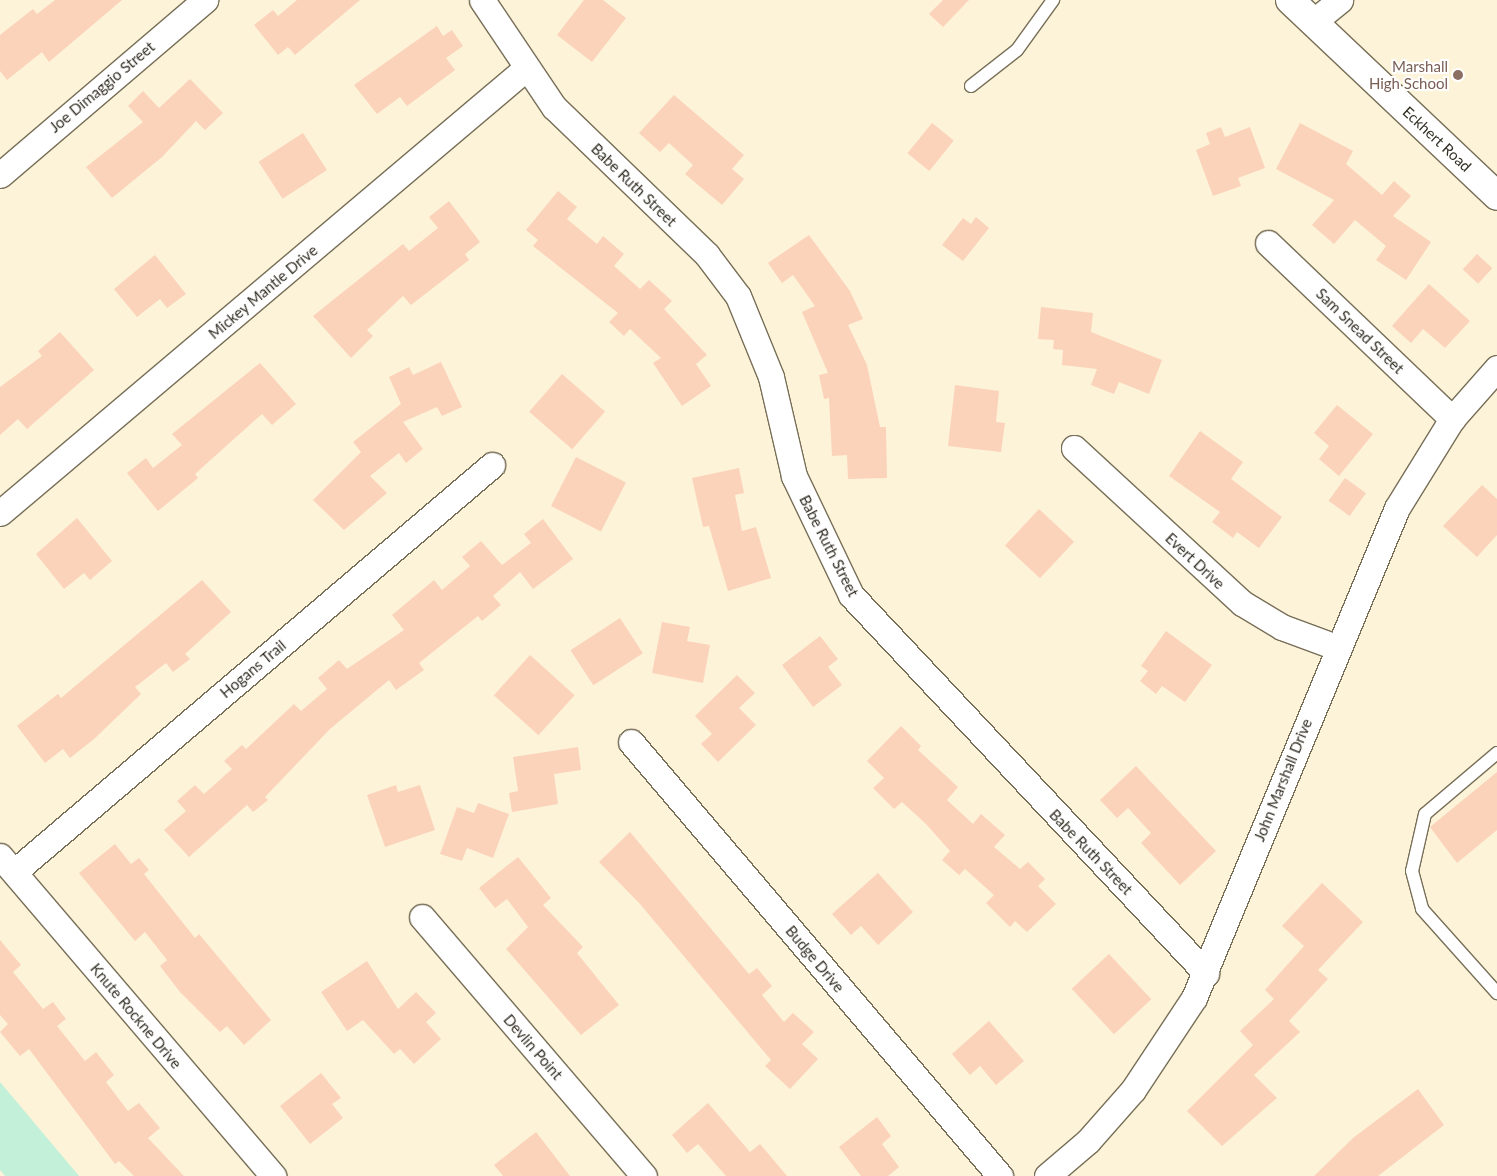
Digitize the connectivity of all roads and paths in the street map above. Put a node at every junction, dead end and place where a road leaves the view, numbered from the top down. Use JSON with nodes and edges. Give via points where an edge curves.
{"nodes":[{"id":1,"x":205,"y":0,"type":"edge"},
{"id":2,"x":482,"y":0,"type":"edge"},
{"id":3,"x":1053,"y":0,"type":"edge"},
{"id":4,"x":1290,"y":0,"type":"edge"},
{"id":5,"x":1340,"y":0,"type":"edge"},
{"id":6,"x":1313,"y":22,"type":"junction"},
{"id":7,"x":525,"y":69,"type":"junction"},
{"id":8,"x":971,"y":86,"type":"dead end"},
{"id":9,"x":0,"y":174,"type":"edge"},
{"id":10,"x":1497,"y":196,"type":"edge"},
{"id":11,"x":1268,"y":243,"type":"dead end"},
{"id":12,"x":1497,"y":368,"type":"edge"},
{"id":13,"x":1452,"y":419,"type":"junction"},
{"id":14,"x":1074,"y":448,"type":"dead end"},
{"id":15,"x":492,"y":465,"type":"dead end"},
{"id":16,"x":0,"y":513,"type":"edge"},
{"id":17,"x":1336,"y":647,"type":"junction"},
{"id":18,"x":631,"y":742,"type":"dead end"},
{"id":19,"x":1497,"y":753,"type":"edge"},
{"id":20,"x":7,"y":864,"type":"edge"},
{"id":21,"x":422,"y":917,"type":"dead end"},
{"id":22,"x":1206,"y":973,"type":"junction"},
{"id":23,"x":1497,"y":993,"type":"edge"},
{"id":24,"x":273,"y":1176,"type":"edge"},
{"id":25,"x":644,"y":1176,"type":"edge"},
{"id":26,"x":1000,"y":1176,"type":"edge"},
{"id":27,"x":1047,"y":1176,"type":"edge"}],
"edges":[{"from":1,"to":9,"type":"street","name":"Joe Dimaggio Street"},
{"from":2,"to":7,"type":"street","name":"Babe Ruth Street","via":[[504,27]]},
{"from":3,"to":8,"type":"lane","via":[[1017,50]]},
{"from":4,"to":6,"type":"main road","name":"Eckhert Road"},
{"from":5,"to":6,"type":"street"},
{"from":6,"to":10,"type":"main road","name":"Eckhert Road"},
{"from":7,"to":16,"type":"street","name":"Mickey Mantle Drive"},
{"from":7,"to":22,"type":"street","name":"Babe Ruth Street","via":[[554,107],[707,255],[738,296],[771,377],[794,476],[851,594]]},
{"from":11,"to":13,"type":"street","name":"Sam Snead Street"},
{"from":12,"to":13,"type":"street","name":"John Marshall Drive"},
{"from":13,"to":17,"type":"street","name":"John Marshall Drive","via":[[1397,508]]},
{"from":14,"to":17,"type":"street","name":"Evert Drive","via":[[1242,603],[1282,627]]},
{"from":15,"to":20,"type":"street","name":"Hogans Trail"},
{"from":17,"to":22,"type":"street","name":"John Marshall Drive"},
{"from":18,"to":26,"type":"street","name":"Budge Drive"},
{"from":19,"to":23,"type":"lane","via":[[1425,814],[1412,870],[1422,909]]},
{"from":20,"to":24,"type":"street","name":"Knute Rockne Drive"},
{"from":21,"to":25,"type":"street","name":"Devlin Point"},
{"from":22,"to":27,"type":"street","name":"John Marshall Drive","via":[[1164,1049],[1132,1090],[1088,1141]]}]}
